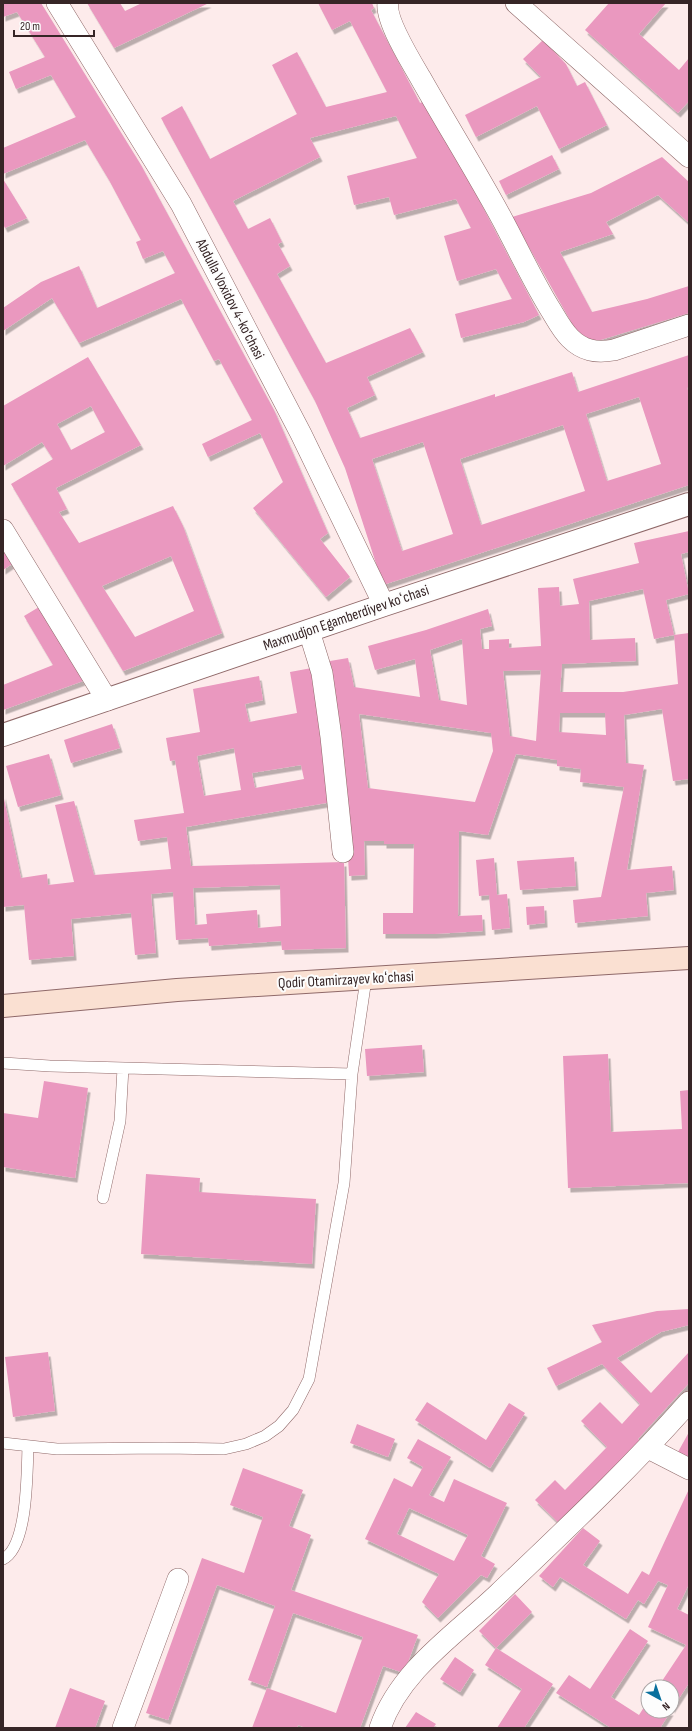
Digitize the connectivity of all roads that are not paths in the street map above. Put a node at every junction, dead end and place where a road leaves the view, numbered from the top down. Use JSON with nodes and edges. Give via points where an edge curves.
{"nodes":[{"id":1,"x":58,"y":3,"type":"edge"},
{"id":2,"x":388,"y":3,"type":"edge"},
{"id":3,"x":516,"y":3,"type":"edge"},
{"id":4,"x":689,"y":157,"type":"edge"},
{"id":5,"x":689,"y":325,"type":"edge"},
{"id":6,"x":689,"y":504,"type":"edge"},
{"id":7,"x":3,"y":530,"type":"edge"},
{"id":8,"x":384,"y":605,"type":"junction"},
{"id":9,"x":309,"y":631,"type":"junction"},
{"id":10,"x":107,"y":700,"type":"junction"},
{"id":11,"x":3,"y":735,"type":"edge"},
{"id":12,"x":343,"y":852,"type":"dead end"},
{"id":13,"x":689,"y":958,"type":"edge"},
{"id":14,"x":366,"y":979,"type":"junction"},
{"id":15,"x":3,"y":1006,"type":"edge"},
{"id":16,"x":3,"y":1063,"type":"edge"},
{"id":17,"x":123,"y":1068,"type":"junction"},
{"id":18,"x":352,"y":1074,"type":"junction"},
{"id":19,"x":102,"y":1198,"type":"dead end"},
{"id":20,"x":689,"y":1402,"type":"edge"},
{"id":21,"x":3,"y":1443,"type":"edge"},
{"id":22,"x":28,"y":1446,"type":"junction"},
{"id":23,"x":648,"y":1448,"type":"junction"},
{"id":24,"x":689,"y":1469,"type":"edge"},
{"id":25,"x":3,"y":1559,"type":"edge"},
{"id":26,"x":178,"y":1579,"type":"dead end"},
{"id":27,"x":123,"y":1728,"type":"edge"},
{"id":28,"x":380,"y":1728,"type":"edge"}],
"edges":[{"from":1,"to":8,"type":"street","name":"Abdulla Voxidov 4-ko'chasi","via":[[181,204],[301,434]]},
{"from":2,"to":5,"type":"street","via":[[394,30],[411,63],[502,219],[535,284],[569,337],[586,349],[602,352]]},
{"from":3,"to":4,"type":"street"},
{"from":6,"to":8,"type":"street","name":"Maxmudjon Egamberdiyev koʻchasi"},
{"from":7,"to":10,"type":"street"},
{"from":8,"to":9,"type":"street","name":"Maxmudjon Egamberdiyev koʻchasi"},
{"from":9,"to":10,"type":"street","name":"Maxmudjon Egamberdiyev koʻchasi"},
{"from":9,"to":12,"type":"street","via":[[322,673]]},
{"from":10,"to":11,"type":"street","name":"Maxmudjon Egamberdiyev koʻchasi"},
{"from":13,"to":14,"type":"main road","name":"Qodir Otamirzayev koʻchasi"},
{"from":14,"to":15,"type":"main road","name":"Qodir Otamirzayev koʻchasi","via":[[177,990]]},
{"from":14,"to":18,"type":"lane"},
{"from":16,"to":17,"type":"lane"},
{"from":17,"to":18,"type":"lane"},
{"from":17,"to":19,"type":"lane","via":[[120,1121]]},
{"from":18,"to":22,"type":"lane","via":[[344,1183],[309,1379],[293,1410],[279,1426],[265,1436],[224,1449],[57,1449]]},
{"from":20,"to":23,"type":"street"},
{"from":21,"to":22,"type":"lane"},
{"from":22,"to":25,"type":"lane","via":[[21,1530],[15,1548]]},
{"from":23,"to":24,"type":"street"},
{"from":23,"to":28,"type":"street","via":[[495,1597],[414,1671],[393,1699]]},
{"from":26,"to":27,"type":"street"}]}
